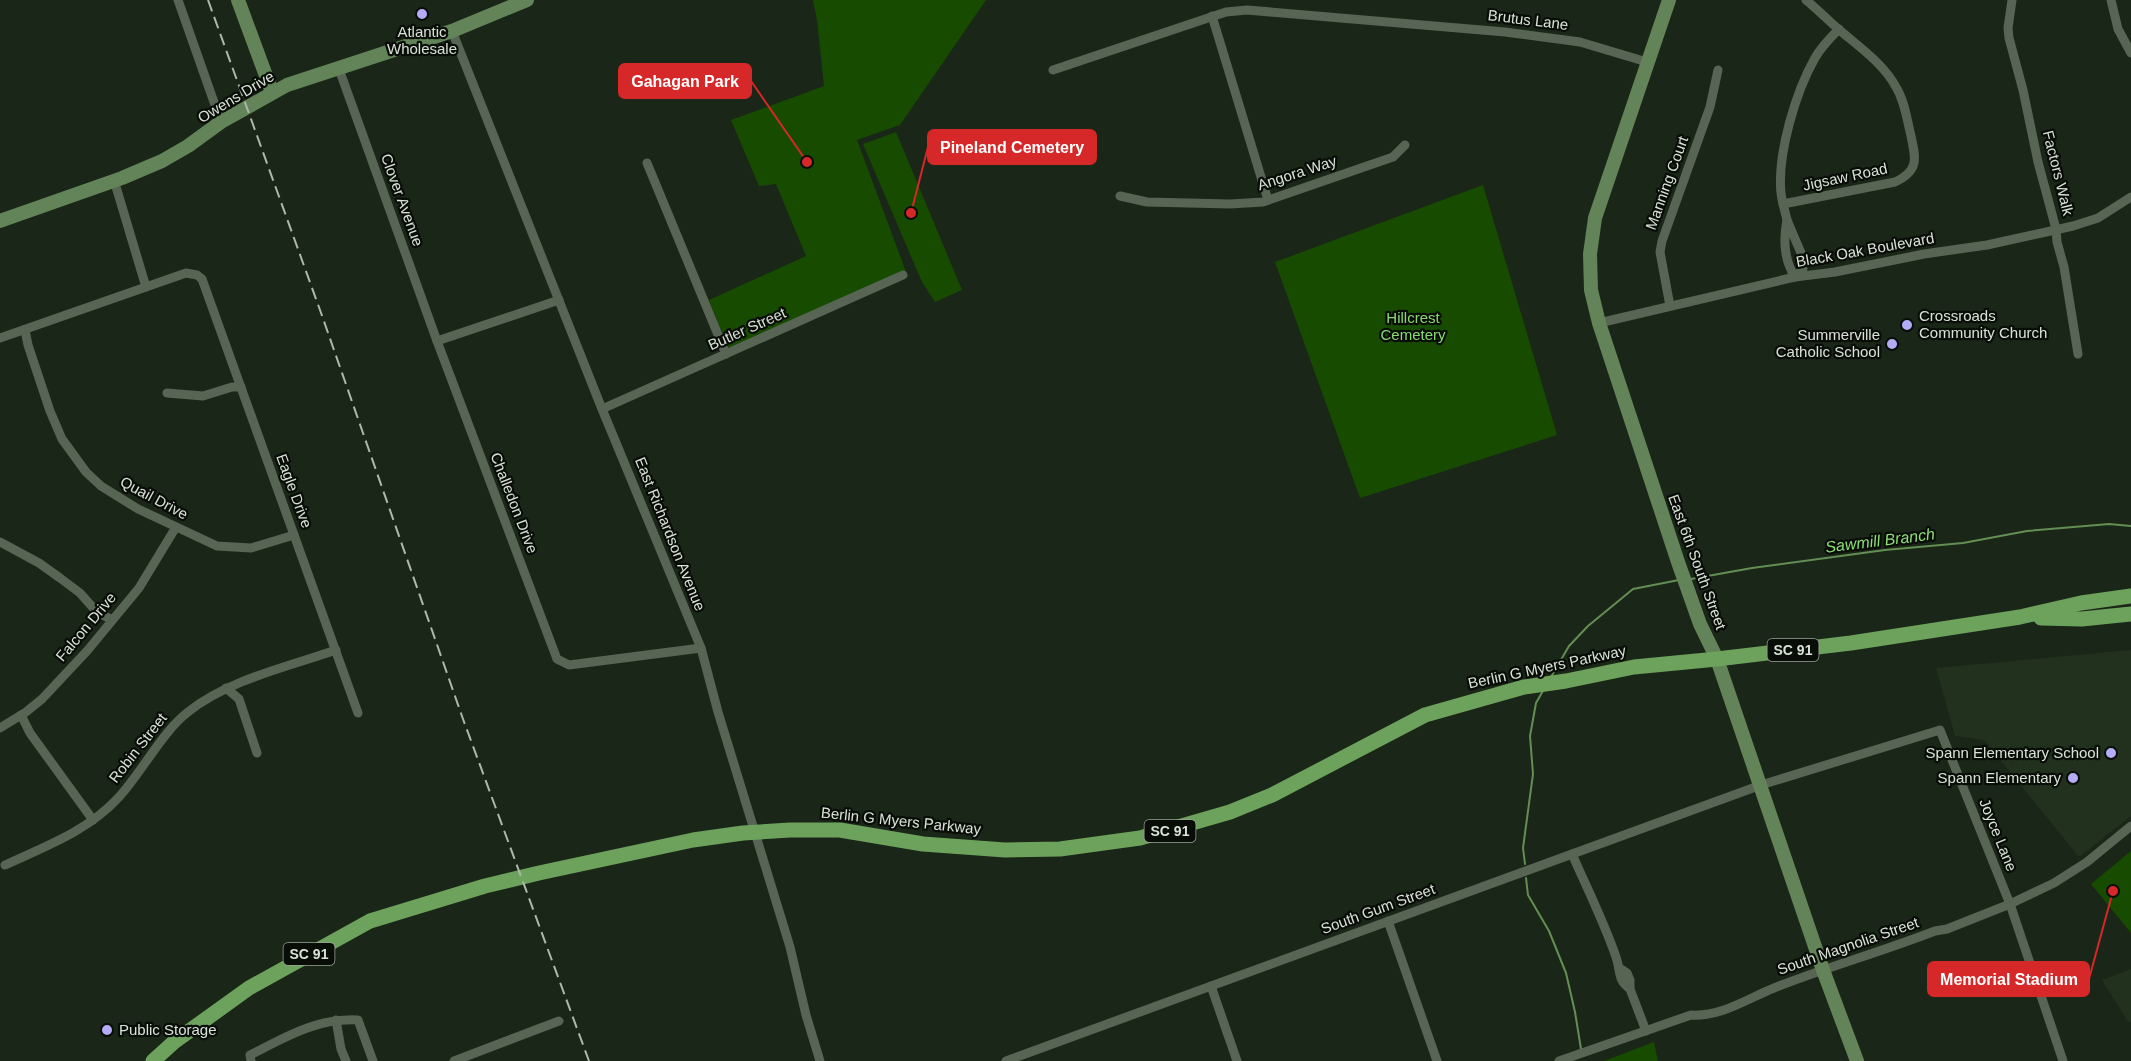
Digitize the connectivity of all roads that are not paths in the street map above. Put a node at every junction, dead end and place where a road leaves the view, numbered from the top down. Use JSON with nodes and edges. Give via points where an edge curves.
{"nodes":[{"id":1,"x":178,"y":0,"type":"edge"},
{"id":2,"x":238,"y":0,"type":"edge"},
{"id":3,"x":527,"y":0,"type":"edge"},
{"id":4,"x":1669,"y":0,"type":"edge"},
{"id":5,"x":1806,"y":0,"type":"edge"},
{"id":6,"x":2012,"y":0,"type":"edge"},
{"id":7,"x":2111,"y":0,"type":"edge"},
{"id":8,"x":1212,"y":16,"type":"junction"},
{"id":9,"x":1839,"y":29,"type":"junction"},
{"id":10,"x":452,"y":31,"type":"junction"},
{"id":11,"x":2131,"y":53,"type":"edge"},
{"id":12,"x":261,"y":65,"type":"junction"},
{"id":13,"x":1646,"y":65,"type":"junction"},
{"id":14,"x":339,"y":69,"type":"junction"},
{"id":15,"x":1053,"y":70,"type":"dead end"},
{"id":16,"x":1718,"y":70,"type":"dead end"},
{"id":17,"x":287,"y":85,"type":"junction"},
{"id":18,"x":272,"y":92,"type":"junction"},
{"id":19,"x":221,"y":122,"type":"junction"},
{"id":20,"x":1405,"y":145,"type":"dead end"},
{"id":21,"x":647,"y":164,"type":"dead end"},
{"id":22,"x":114,"y":180,"type":"junction"},
{"id":23,"x":1120,"y":196,"type":"dead end"},
{"id":24,"x":2131,"y":197,"type":"edge"},
{"id":25,"x":1268,"y":200,"type":"junction"},
{"id":26,"x":1784,"y":204,"type":"junction"},
{"id":27,"x":1787,"y":220,"type":"junction"},
{"id":28,"x":0,"y":221,"type":"edge"},
{"id":29,"x":2056,"y":229,"type":"junction"},
{"id":30,"x":903,"y":275,"type":"dead end"},
{"id":31,"x":1795,"y":277,"type":"junction"},
{"id":32,"x":146,"y":287,"type":"junction"},
{"id":33,"x":559,"y":300,"type":"junction"},
{"id":34,"x":1670,"y":306,"type":"junction"},
{"id":35,"x":1599,"y":323,"type":"junction"},
{"id":36,"x":26,"y":330,"type":"junction"},
{"id":37,"x":0,"y":338,"type":"edge"},
{"id":38,"x":437,"y":341,"type":"junction"},
{"id":39,"x":726,"y":354,"type":"junction"},
{"id":40,"x":2079,"y":354,"type":"dead end"},
{"id":41,"x":241,"y":387,"type":"junction"},
{"id":42,"x":167,"y":393,"type":"dead end"},
{"id":43,"x":602,"y":409,"type":"junction"},
{"id":44,"x":176,"y":527,"type":"junction"},
{"id":45,"x":294,"y":535,"type":"junction"},
{"id":46,"x":0,"y":542,"type":"edge"},
{"id":47,"x":2131,"y":596,"type":"edge"},
{"id":48,"x":2131,"y":614,"type":"edge"},
{"id":49,"x":2020,"y":617,"type":"junction"},
{"id":50,"x":112,"y":620,"type":"junction"},
{"id":51,"x":701,"y":648,"type":"junction"},
{"id":52,"x":336,"y":650,"type":"junction"},
{"id":53,"x":1717,"y":659,"type":"junction"},
{"id":54,"x":226,"y":688,"type":"junction"},
{"id":55,"x":358,"y":712,"type":"dead end"},
{"id":56,"x":21,"y":715,"type":"junction"},
{"id":57,"x":0,"y":728,"type":"edge"},
{"id":58,"x":257,"y":753,"type":"dead end"},
{"id":59,"x":1761,"y":784,"type":"junction"},
{"id":60,"x":93,"y":820,"type":"junction"},
{"id":61,"x":2131,"y":826,"type":"edge"},
{"id":62,"x":1572,"y":854,"type":"junction"},
{"id":63,"x":5,"y":865,"type":"dead end"},
{"id":64,"x":2010,"y":904,"type":"junction"},
{"id":65,"x":1388,"y":921,"type":"junction"},
{"id":66,"x":1823,"y":970,"type":"junction"},
{"id":67,"x":1211,"y":986,"type":"junction"},
{"id":68,"x":336,"y":1020,"type":"junction"},
{"id":69,"x":559,"y":1021,"type":"dead end"},
{"id":70,"x":1646,"y":1031,"type":"junction"},
{"id":71,"x":1026,"y":1058,"type":"edge"},
{"id":72,"x":1561,"y":1060,"type":"edge"},
{"id":73,"x":153,"y":1061,"type":"edge"},
{"id":74,"x":251,"y":1061,"type":"edge"},
{"id":75,"x":346,"y":1061,"type":"edge"},
{"id":76,"x":373,"y":1061,"type":"edge"},
{"id":77,"x":454,"y":1061,"type":"edge"},
{"id":78,"x":820,"y":1061,"type":"edge"},
{"id":79,"x":1006,"y":1061,"type":"edge"},
{"id":80,"x":1237,"y":1061,"type":"edge"},
{"id":81,"x":1437,"y":1061,"type":"edge"},
{"id":82,"x":1857,"y":1061,"type":"edge"},
{"id":83,"x":2063,"y":1061,"type":"edge"}],
"edges":[{"from":1,"to":19,"type":"street"},
{"from":2,"to":12,"type":"street"},
{"from":3,"to":10,"type":"street","name":"Owens Drive"},
{"from":4,"to":13,"type":"street","name":"East 6th South Street"},
{"from":5,"to":9,"type":"street","name":"Jigsaw Road"},
{"from":6,"to":29,"type":"street","name":"Factors Walk","via":[[2009,38]]},
{"from":7,"to":11,"type":"street","via":[[2118,30]]},
{"from":8,"to":13,"type":"street","name":"Brutus Lane","via":[[1247,10],[1505,32],[1580,42]]},
{"from":8,"to":15,"type":"street","name":"Brutus Lane"},
{"from":8,"to":25,"type":"street"},
{"from":9,"to":26,"type":"street","via":[[1815,58],[1799,93],[1782,164]]},
{"from":9,"to":26,"type":"street","name":"Jigsaw Road","via":[[1881,67],[1898,89],[1915,164],[1904,178],[1895,182]]},
{"from":10,"to":14,"type":"street","name":"Owens Drive"},
{"from":10,"to":33,"type":"street","name":"East Richardson Avenue"},
{"from":12,"to":17,"type":"street"},
{"from":12,"to":18,"type":"street"},
{"from":13,"to":35,"type":"street","name":"East 6th South Street","via":[[1595,218],[1591,290]]},
{"from":14,"to":17,"type":"street","name":"Owens Drive"},
{"from":14,"to":38,"type":"street","name":"Clover Avenue"},
{"from":16,"to":34,"type":"street","name":"Manning Court","via":[[1710,107],[1662,241],[1660,252]]},
{"from":17,"to":18,"type":"street","name":"Owens Drive"},
{"from":18,"to":19,"type":"street","name":"Owens Drive"},
{"from":19,"to":22,"type":"street","name":"Owens Drive","via":[[162,161]]},
{"from":20,"to":25,"type":"street","name":"Angora Way","via":[[1393,157]]},
{"from":21,"to":39,"type":"street"},
{"from":22,"to":28,"type":"street","name":"Owens Drive"},
{"from":22,"to":32,"type":"street"},
{"from":23,"to":25,"type":"street","name":"Angora Way","via":[[1147,202],[1230,204]]},
{"from":24,"to":29,"type":"street","name":"Black Oak Boulevard","via":[[2098,218]]},
{"from":26,"to":27,"type":"street"},
{"from":27,"to":31,"type":"street","via":[[1785,244],[1789,268]]},
{"from":27,"to":31,"type":"street","via":[[1801,253],[1803,269]]},
{"from":29,"to":31,"type":"street","name":"Black Oak Boulevard","via":[[1987,245]]},
{"from":29,"to":40,"type":"street","name":"Factors Walk"},
{"from":30,"to":39,"type":"street","name":"Butler Street"},
{"from":31,"to":34,"type":"street","name":"Black Oak Boulevard"},
{"from":32,"to":36,"type":"street"},
{"from":32,"to":41,"type":"street","name":"Eagle Drive","via":[[186,273],[202,279]]},
{"from":33,"to":38,"type":"street"},
{"from":33,"to":43,"type":"street","name":"East Richardson Avenue"},
{"from":34,"to":35,"type":"street","name":"Black Oak Boulevard"},
{"from":35,"to":53,"type":"street","name":"East 6th South Street","via":[[1678,562]]},
{"from":36,"to":37,"type":"street"},
{"from":36,"to":44,"type":"street","name":"Quail Drive","via":[[50,411],[67,447],[101,486]]},
{"from":38,"to":51,"type":"street","name":"Challedon Drive","via":[[557,659],[569,665]]},
{"from":39,"to":43,"type":"street","name":"Butler Street"},
{"from":41,"to":42,"type":"street","via":[[203,396]]},
{"from":41,"to":45,"type":"street","name":"Eagle Drive"},
{"from":43,"to":51,"type":"street","name":"East Richardson Avenue"},
{"from":44,"to":45,"type":"street","name":"Quail Drive","via":[[207,543],[230,548],[260,546]]},
{"from":44,"to":50,"type":"street","name":"Falcon Drive","via":[[144,582]]},
{"from":45,"to":52,"type":"street","name":"Eagle Drive"},
{"from":46,"to":50,"type":"street","via":[[46,568]]},
{"from":47,"to":49,"type":"main road","name":"Berlin G Myers Parkway","number":"SC 91"},
{"from":48,"to":49,"type":"main road","name":"Berlin G Myers Parkway","number":"SC 91","via":[[2082,619]]},
{"from":49,"to":53,"type":"main road","name":"Berlin G Myers Parkway","number":"SC 91"},
{"from":50,"to":56,"type":"street","name":"Falcon Drive","via":[[50,691]]},
{"from":51,"to":78,"type":"street","name":"East Richardson Avenue"},
{"from":52,"to":54,"type":"street","name":"Robin Street"},
{"from":52,"to":55,"type":"street","name":"Eagle Drive"},
{"from":53,"to":59,"type":"street","name":"East 6th South Street"},
{"from":53,"to":73,"type":"main road","name":"Berlin G Myers Parkway","number":"SC 91","via":[[1634,667],[1524,687],[1425,715],[1261,799],[1208,820],[1140,838],[1059,849],[1005,850],[923,844],[840,830],[742,833],[693,840],[485,886],[352,930],[249,988]]},
{"from":54,"to":58,"type":"street","via":[[238,699]]},
{"from":54,"to":60,"type":"street","name":"Robin Street","via":[[180,719],[118,798]]},
{"from":56,"to":57,"type":"street","name":"Falcon Drive"},
{"from":56,"to":60,"type":"street"},
{"from":59,"to":62,"type":"street","name":"South Gum Street"},
{"from":59,"to":64,"type":"street","name":"Joyce Lane","via":[[1940,730]]},
{"from":59,"to":66,"type":"street","name":"East 6th South Street"},
{"from":60,"to":63,"type":"street","name":"Robin Street","via":[[55,843]]},
{"from":61,"to":64,"type":"street","name":"South Magnolia Street","via":[[2087,862]]},
{"from":62,"to":65,"type":"street","name":"South Gum Street"},
{"from":62,"to":70,"type":"street","via":[[1608,935],[1619,977],[1630,989]]},
{"from":64,"to":66,"type":"street","name":"South Magnolia Street"},
{"from":64,"to":83,"type":"street","name":"Joyce Lane"},
{"from":65,"to":67,"type":"street","name":"South Gum Street"},
{"from":65,"to":81,"type":"street"},
{"from":66,"to":70,"type":"street","name":"South Magnolia Street","via":[[1728,1009],[1704,1016],[1691,1015]]},
{"from":66,"to":82,"type":"street","name":"East 6th South Street"},
{"from":67,"to":71,"type":"street","name":"South Gum Street"},
{"from":67,"to":80,"type":"street"},
{"from":68,"to":74,"type":"street","via":[[295,1032],[249,1055]]},
{"from":68,"to":75,"type":"street"},
{"from":68,"to":76,"type":"street","via":[[358,1020]]},
{"from":69,"to":77,"type":"street"},
{"from":70,"to":72,"type":"street","name":"South Magnolia Street"},
{"from":71,"to":79,"type":"street","name":"South Gum Street"}]}
